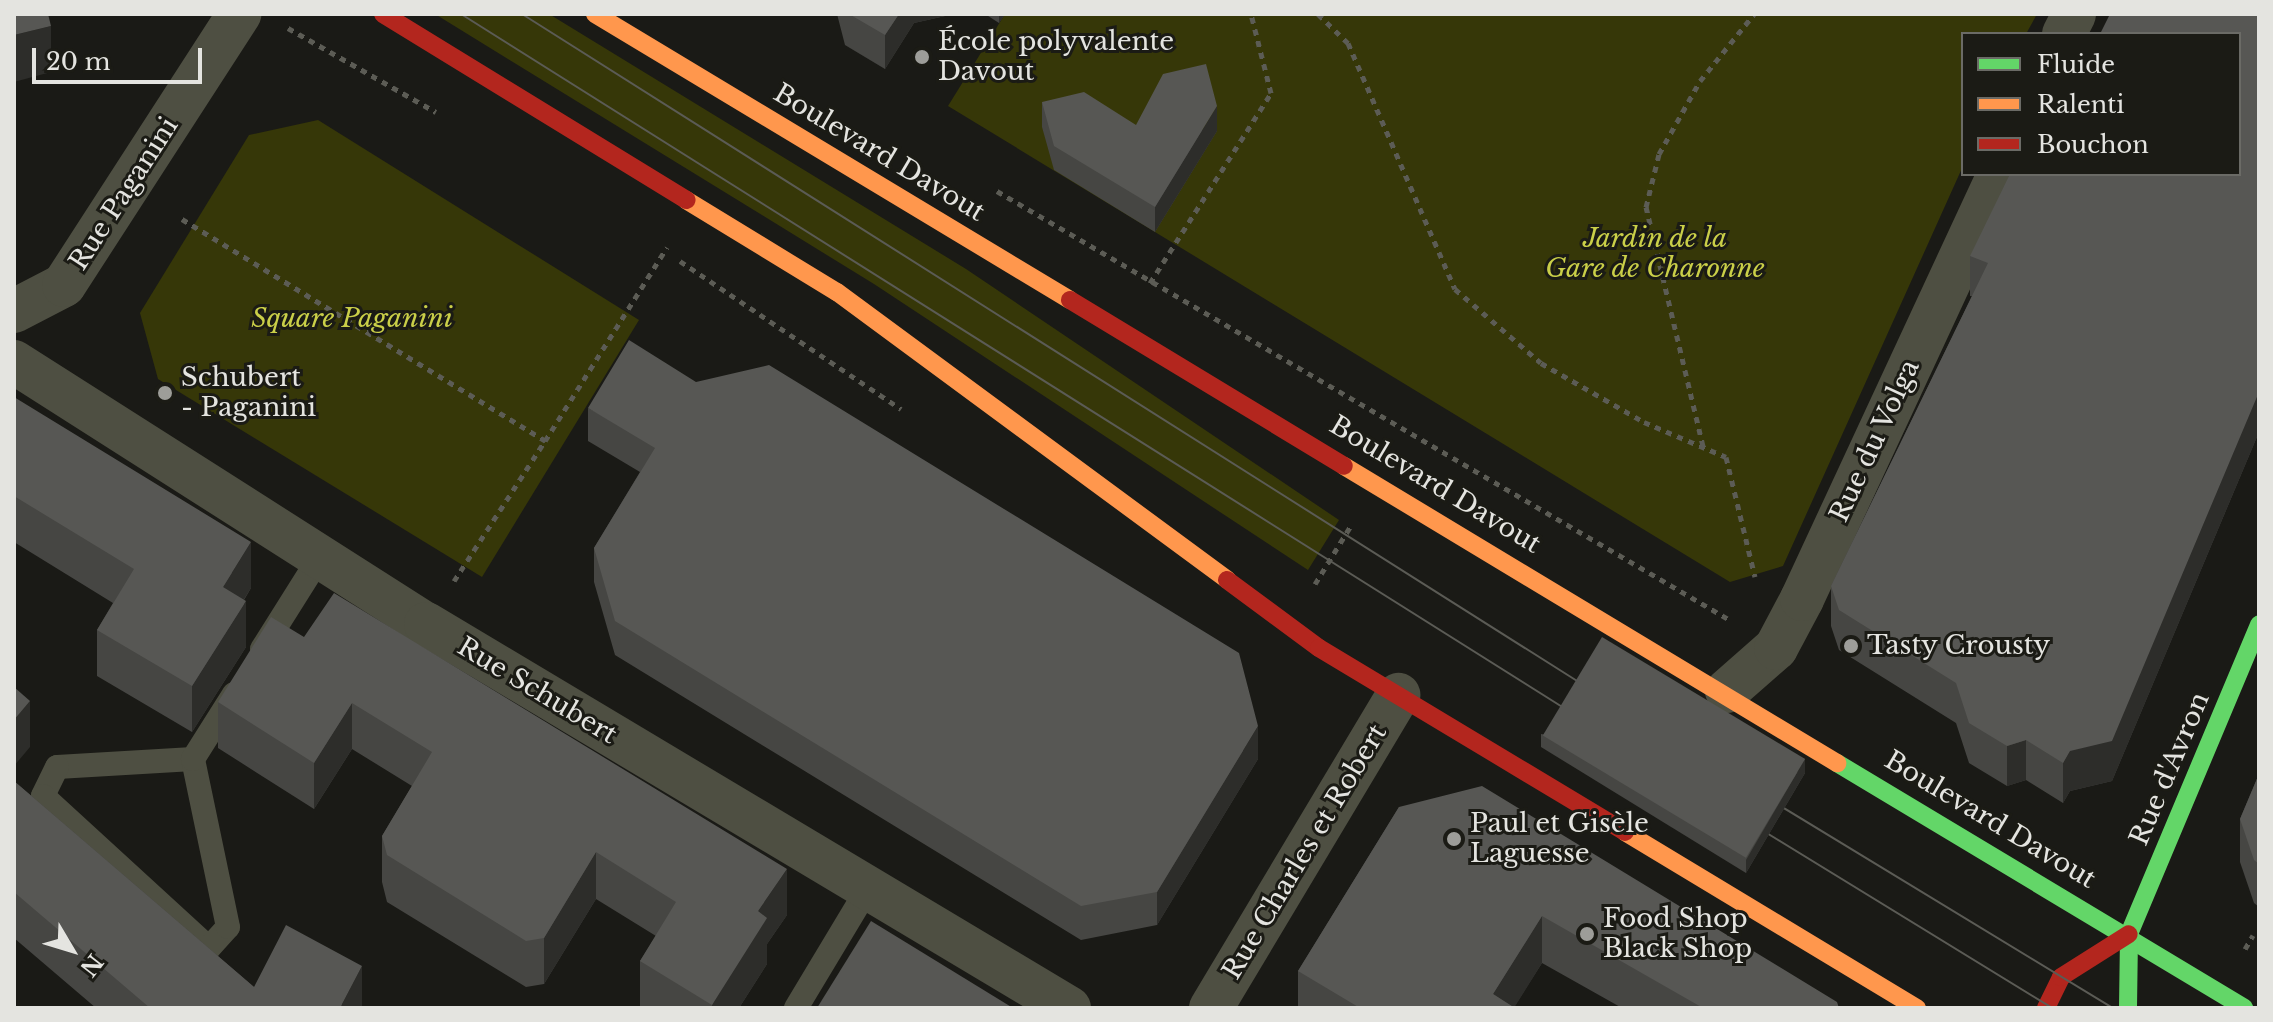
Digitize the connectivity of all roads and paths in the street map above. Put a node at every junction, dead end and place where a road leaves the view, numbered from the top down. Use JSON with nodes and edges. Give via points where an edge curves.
{"nodes":[{"id":1,"x":239,"y":14,"type":"edge"},
{"id":2,"x":383,"y":14,"type":"edge"},
{"id":3,"x":595,"y":14,"type":"edge"},
{"id":4,"x":1251,"y":14,"type":"edge"},
{"id":5,"x":1318,"y":14,"type":"edge"},
{"id":6,"x":1754,"y":14,"type":"edge"},
{"id":7,"x":2074,"y":14,"type":"edge"},
{"id":8,"x":282,"y":24,"type":"dead end"},
{"id":9,"x":2065,"y":32,"type":"edge"},
{"id":10,"x":450,"y":121,"type":"dead end"},
{"id":11,"x":1998,"y":176,"type":"edge"},
{"id":12,"x":693,"y":204,"type":"junction"},
{"id":13,"x":182,"y":219,"type":"dead end"},
{"id":14,"x":653,"y":244,"type":"dead end"},
{"id":15,"x":665,"y":251,"type":"junction"},
{"id":16,"x":14,"y":311,"type":"edge"},
{"id":17,"x":1122,"y":328,"type":"junction"},
{"id":18,"x":14,"y":362,"type":"edge"},
{"id":19,"x":910,"y":415,"type":"dead end"},
{"id":20,"x":1411,"y":428,"type":"dead end"},
{"id":21,"x":545,"y":441,"type":"junction"},
{"id":22,"x":1703,"y":447,"type":"junction"},
{"id":23,"x":1359,"y":513,"type":"dead end"},
{"id":24,"x":320,"y":557,"type":"junction"},
{"id":25,"x":1754,"y":574,"type":"dead end"},
{"id":26,"x":1309,"y":595,"type":"dead end"},
{"id":27,"x":426,"y":624,"type":"junction"},
{"id":28,"x":2259,"y":624,"type":"edge"},
{"id":29,"x":1776,"y":648,"type":"junction"},
{"id":30,"x":1727,"y":691,"type":"junction"},
{"id":31,"x":1398,"y":695,"type":"junction"},
{"id":32,"x":193,"y":759,"type":"junction"},
{"id":33,"x":868,"y":888,"type":"junction"},
{"id":34,"x":2129,"y":934,"type":"junction"},
{"id":35,"x":796,"y":1008,"type":"edge"},
{"id":36,"x":1069,"y":1008,"type":"edge"},
{"id":37,"x":1211,"y":1008,"type":"edge"},
{"id":38,"x":1917,"y":1008,"type":"edge"},
{"id":39,"x":2046,"y":1008,"type":"edge"},
{"id":40,"x":2128,"y":1008,"type":"edge"},
{"id":41,"x":2244,"y":1008,"type":"edge"}],
"edges":[{"from":1,"to":16,"type":"street","name":"Rue Paganini","via":[[64,285]]},
{"from":2,"to":12,"type":"main road"},
{"from":3,"to":17,"type":"main road","name":"Boulevard Davout"},
{"from":4,"to":17,"type":"path","via":[[1271,93]]},
{"from":5,"to":22,"type":"path","via":[[1348,43],[1455,289],[1541,363]]},
{"from":6,"to":22,"type":"path","via":[[1700,81],[1659,154],[1646,207]]},
{"from":7,"to":9,"type":"street"},
{"from":8,"to":10,"type":"path"},
{"from":11,"to":29,"type":"street","name":"Rue du Volga"},
{"from":12,"to":15,"type":"path"},
{"from":12,"to":31,"type":"main road","via":[[837,292],[1288,628]]},
{"from":13,"to":21,"type":"path"},
{"from":14,"to":15,"type":"path"},
{"from":15,"to":19,"type":"path"},
{"from":15,"to":21,"type":"path"},
{"from":17,"to":30,"type":"main road","name":"Boulevard Davout"},
{"from":18,"to":24,"type":"street","name":"Rue Schubert"},
{"from":20,"to":29,"type":"path","name":"Boulevard Davout"},
{"from":21,"to":27,"type":"path"},
{"from":22,"to":25,"type":"path","via":[[1726,457]]},
{"from":23,"to":26,"type":"path"},
{"from":24,"to":27,"type":"street","name":"Rue Schubert"},
{"from":24,"to":32,"type":"lane"},
{"from":27,"to":33,"type":"street","name":"Rue Schubert"},
{"from":28,"to":34,"type":"main road","name":"Rue d'Avron"},
{"from":29,"to":30,"type":"street","name":"Rue du Volga"},
{"from":30,"to":34,"type":"main road","name":"Boulevard Davout"},
{"from":31,"to":37,"type":"street","name":"Rue Charles et Robert"},
{"from":31,"to":38,"type":"main road"},
{"from":32,"to":32,"type":"lane","via":[[228,927],[209,948],[43,796],[57,767]]},
{"from":33,"to":35,"type":"lane"},
{"from":33,"to":36,"type":"street","name":"Rue Schubert"},
{"from":34,"to":39,"type":"main road","via":[[2061,977]]},
{"from":34,"to":40,"type":"main road"},
{"from":34,"to":41,"type":"main road","name":"Boulevard Davout"}]}
